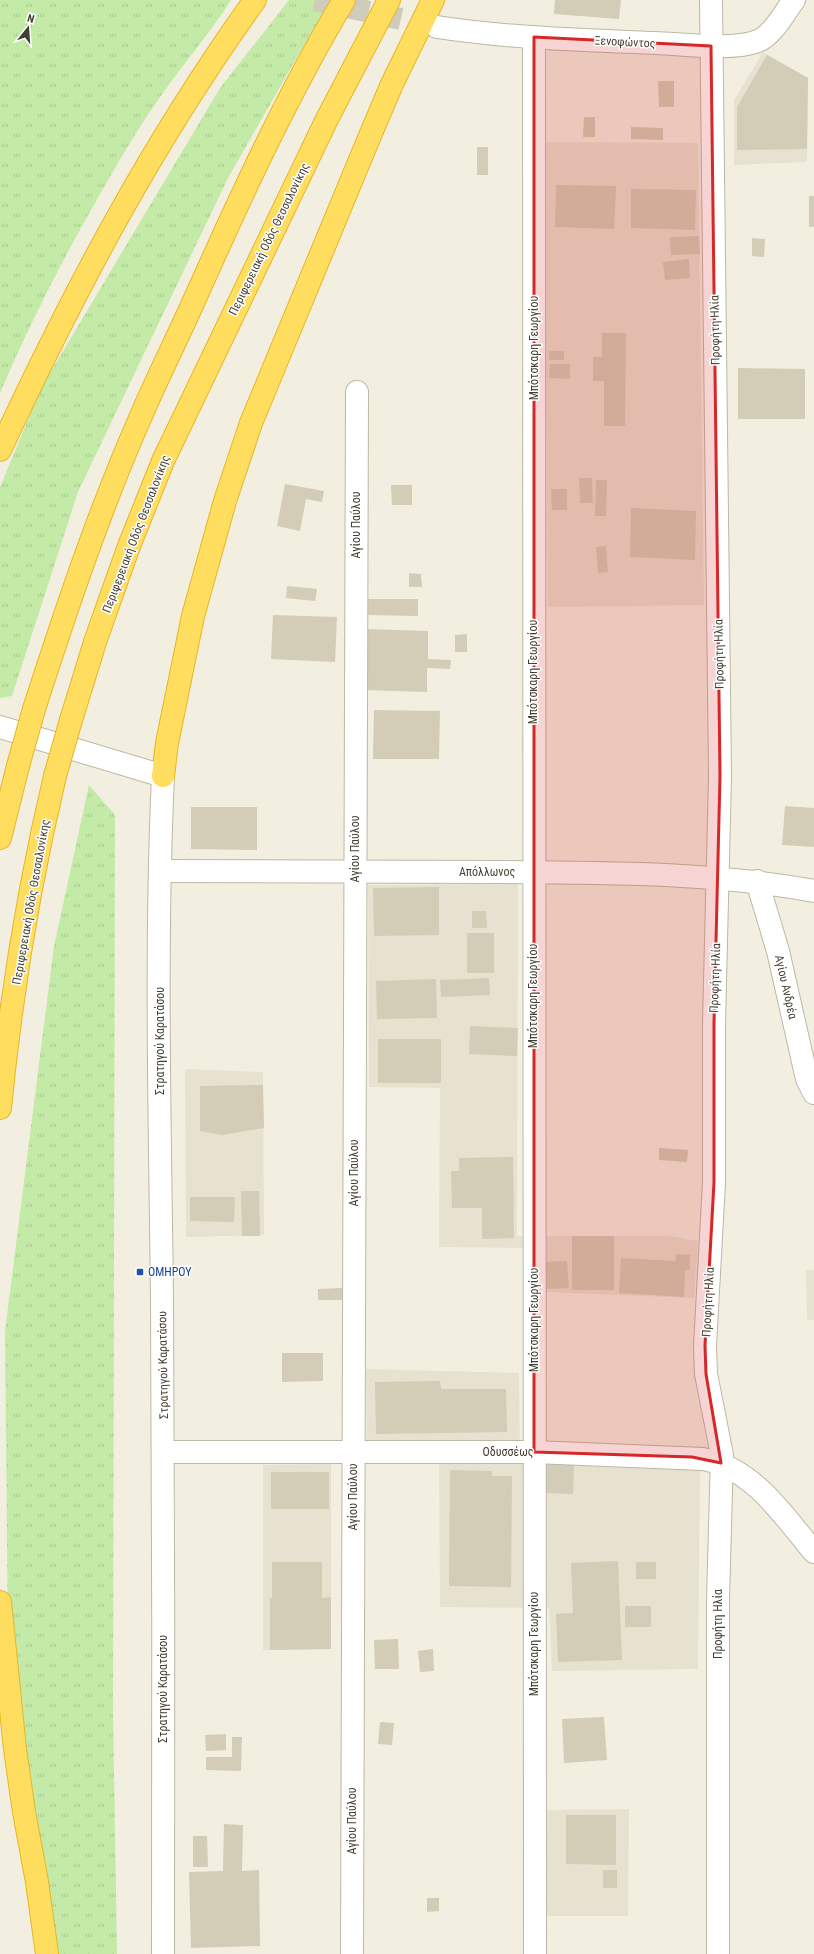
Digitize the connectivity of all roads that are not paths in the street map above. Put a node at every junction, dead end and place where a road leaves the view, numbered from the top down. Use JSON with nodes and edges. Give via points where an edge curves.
{"nodes":[{"id":1,"x":255,"y":0,"type":"edge"},
{"id":2,"x":344,"y":0,"type":"edge"},
{"id":3,"x":389,"y":0,"type":"edge"},
{"id":4,"x":433,"y":0,"type":"edge"},
{"id":5,"x":711,"y":0,"type":"edge"},
{"id":6,"x":794,"y":0,"type":"edge"},
{"id":7,"x":437,"y":27,"type":"tunnel mouth"},
{"id":8,"x":534,"y":37,"type":"junction"},
{"id":9,"x":711,"y":46,"type":"junction"},
{"id":10,"x":357,"y":392,"type":"dead end"},
{"id":11,"x":0,"y":450,"type":"edge"},
{"id":12,"x":0,"y":727,"type":"edge"},
{"id":13,"x":163,"y":776,"type":"junction"},
{"id":14,"x":0,"y":838,"type":"edge"},
{"id":15,"x":160,"y":872,"type":"junction"},
{"id":16,"x":355,"y":872,"type":"junction"},
{"id":17,"x":533,"y":872,"type":"junction"},
{"id":18,"x":718,"y":878,"type":"junction"},
{"id":19,"x":757,"y":881,"type":"junction"},
{"id":20,"x":806,"y":889,"type":"edge"},
{"id":21,"x":814,"y":906,"type":"edge"},
{"id":22,"x":814,"y":1093,"type":"edge"},
{"id":23,"x":0,"y":1108,"type":"edge"},
{"id":24,"x":163,"y":1452,"type":"junction"},
{"id":25,"x":534,"y":1452,"type":"junction"},
{"id":26,"x":353,"y":1453,"type":"junction"},
{"id":27,"x":722,"y":1463,"type":"junction"},
{"id":28,"x":814,"y":1552,"type":"edge"},
{"id":29,"x":0,"y":1602,"type":"edge"},
{"id":30,"x":47,"y":1954,"type":"edge"},
{"id":31,"x":163,"y":1954,"type":"edge"},
{"id":32,"x":352,"y":1954,"type":"edge"},
{"id":33,"x":535,"y":1954,"type":"edge"},
{"id":34,"x":718,"y":1954,"type":"edge"}],
"edges":[{"from":1,"to":11,"type":"highway","via":[[195,87],[131,193],[63,318]]},
{"from":2,"to":14,"type":"highway","bridge":true,"via":[[282,111],[241,194],[140,417],[63,620],[34,709]]},
{"from":3,"to":23,"type":"highway","name":"Περιφερειακή Οδός Θεσσαλονίκης","bridge":true,"via":[[326,121],[163,461],[129,546],[71,720],[37,851],[9,1031]]},
{"from":4,"to":13,"type":"highway","via":[[392,84],[251,423],[225,501],[193,616],[166,743]]},
{"from":5,"to":9,"type":"street","name":"Προφήτη Ηλία"},
{"from":6,"to":9,"type":"street","name":"Ξενοφώντος","via":[[760,40],[748,44]]},
{"from":7,"to":8,"type":"street","name":"Ξενοφώντος"},
{"from":8,"to":9,"type":"street","name":"Ξενοφώντος"},
{"from":8,"to":17,"type":"street","name":"Μπότσκαρη Γεωργίου"},
{"from":9,"to":18,"type":"street","name":"Προφήτη Ηλία","via":[[720,776]]},
{"from":10,"to":16,"type":"street","name":"Αγίου Παύλου"},
{"from":12,"to":13,"type":"street"},
{"from":13,"to":15,"type":"street","name":"Στρατηγού Καρατάσου"},
{"from":15,"to":16,"type":"street","name":"Απόλλωνος"},
{"from":15,"to":24,"type":"street","name":"Στρατηγού Καρατάσου"},
{"from":16,"to":17,"type":"street","name":"Απόλλωνος"},
{"from":16,"to":26,"type":"street","name":"Αγίου Παύλου"},
{"from":17,"to":18,"type":"street","name":"Απόλλωνος"},
{"from":17,"to":25,"type":"street","name":"Μπότσκαρη Γεωργίου"},
{"from":18,"to":19,"type":"street","name":"Απόλλωνος"},
{"from":18,"to":27,"type":"street","name":"Προφήτη Ηλία","via":[[714,1024],[714,1182],[705,1346],[706,1374],[720,1440]]},
{"from":19,"to":20,"type":"street","name":"Απόλλωνος"},
{"from":19,"to":22,"type":"street","name":"Αγίου Ανδρέα","via":[[778,951],[807,1078]]},
{"from":20,"to":21,"type":"street"},
{"from":24,"to":26,"type":"street","name":"Οδυσσέως"},
{"from":24,"to":31,"type":"street","name":"Στρατηγού Καρατάσου"},
{"from":25,"to":26,"type":"street","name":"Οδυσσέως"},
{"from":25,"to":27,"type":"street","name":"Οδυσσέως","via":[[692,1457]]},
{"from":25,"to":33,"type":"street","name":"Μπότσκαρη Γεωργίου"},
{"from":26,"to":32,"type":"street","name":"Αγίου Παύλου"},
{"from":27,"to":28,"type":"street","name":"Οδυσσέως","via":[[739,1472],[761,1490]]},
{"from":27,"to":34,"type":"street","name":"Προφήτη Ηλία","via":[[718,1600]]},
{"from":29,"to":30,"type":"highway","via":[[16,1757],[38,1882]]}]}
